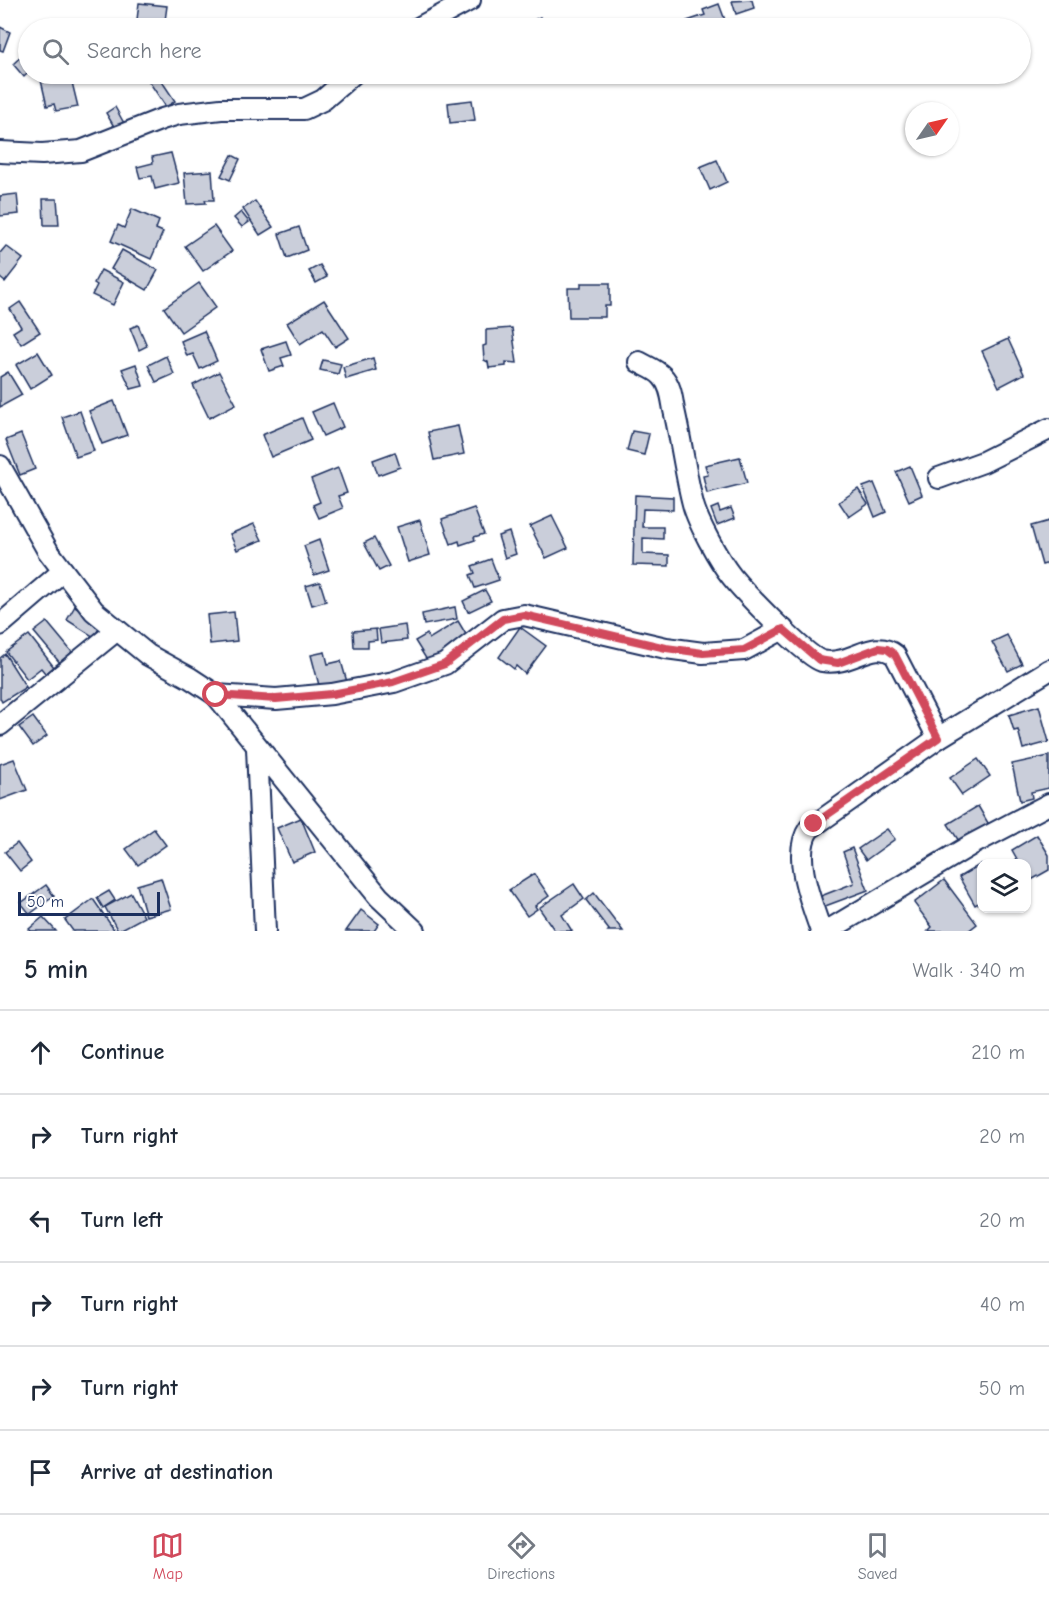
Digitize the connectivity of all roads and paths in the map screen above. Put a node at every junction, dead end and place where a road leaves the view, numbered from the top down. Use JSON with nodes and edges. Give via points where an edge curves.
{"nodes":[{"id":1,"x":470,"y":0,"type":"edge"},
{"id":2,"x":437,"y":18,"type":"edge"},
{"id":3,"x":341,"y":84,"type":"edge"},
{"id":4,"x":0,"y":152,"type":"edge"},
{"id":5,"x":639,"y":362,"type":"dead end"},
{"id":6,"x":1049,"y":429,"type":"edge"},
{"id":7,"x":0,"y":466,"type":"edge"},
{"id":8,"x":939,"y":478,"type":"dead end"},
{"id":9,"x":63,"y":572,"type":"junction"},
{"id":10,"x":0,"y":625,"type":"edge"},
{"id":11,"x":783,"y":629,"type":"junction"},
{"id":12,"x":117,"y":630,"type":"junction"},
{"id":13,"x":1049,"y":670,"type":"edge"},
{"id":14,"x":216,"y":695,"type":"junction"},
{"id":15,"x":0,"y":726,"type":"edge"},
{"id":16,"x":938,"y":738,"type":"junction"},
{"id":17,"x":257,"y":748,"type":"junction"},
{"id":18,"x":1049,"y":804,"type":"edge"},
{"id":19,"x":266,"y":931,"type":"edge"},
{"id":20,"x":415,"y":931,"type":"edge"},
{"id":21,"x":821,"y":931,"type":"edge"},
{"id":22,"x":827,"y":931,"type":"edge"}],
"edges":[{"from":1,"to":2,"type":"street"},
{"from":3,"to":4,"type":"street","via":[[323,100],[304,109],[221,109],[179,114],[81,151]]},
{"from":5,"to":11,"type":"street","via":[[662,375],[668,384],[692,502],[707,536],[731,576]]},
{"from":6,"to":8,"type":"street","via":[[983,462]]},
{"from":7,"to":9,"type":"street"},
{"from":9,"to":10,"type":"street"},
{"from":9,"to":12,"type":"street","via":[[94,611]]},
{"from":11,"to":14,"type":"street","via":[[744,650],[703,653],[524,615],[503,619],[445,664],[393,682],[332,694],[276,699]]},
{"from":11,"to":16,"type":"street","via":[[819,660],[838,663],[878,648],[887,649],[895,655]]},
{"from":12,"to":14,"type":"street","via":[[148,655]]},
{"from":12,"to":15,"type":"street"},
{"from":13,"to":16,"type":"street"},
{"from":14,"to":17,"type":"street"},
{"from":16,"to":21,"type":"street","via":[[806,833],[802,854],[804,877]]},
{"from":17,"to":19,"type":"street"},
{"from":17,"to":20,"type":"street","via":[[379,897]]},
{"from":18,"to":22,"type":"street","via":[[971,845]]}]}
